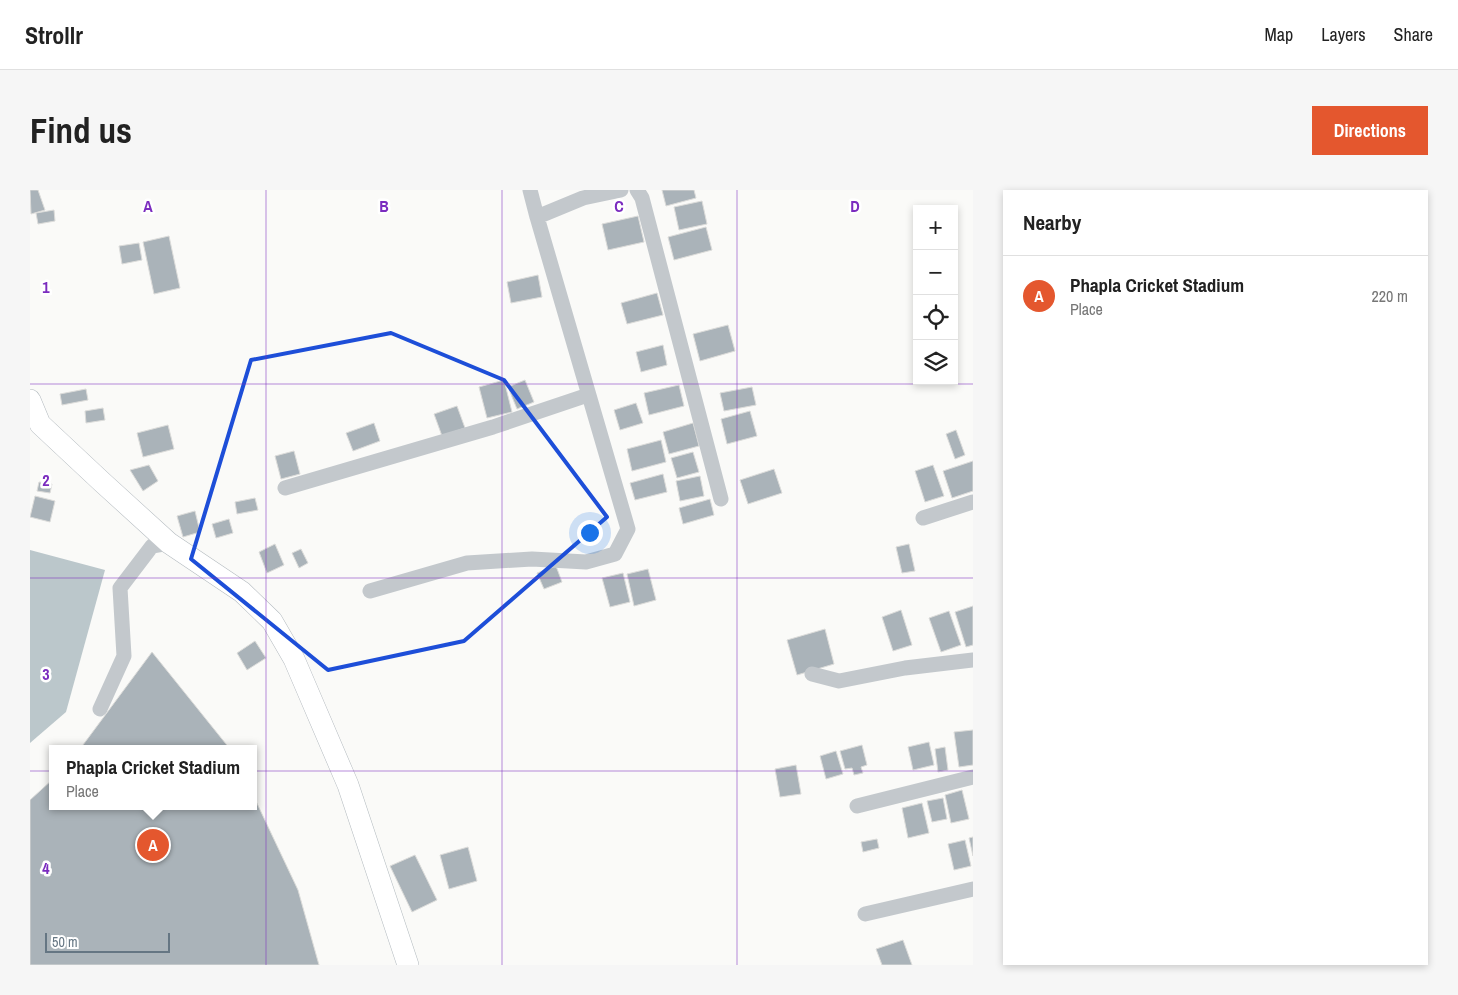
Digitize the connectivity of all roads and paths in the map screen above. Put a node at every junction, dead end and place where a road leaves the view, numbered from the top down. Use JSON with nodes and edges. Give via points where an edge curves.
{"nodes":[{"id":1,"x":530,"y":190,"type":"edge"},
{"id":2,"x":621,"y":190,"type":"edge"},
{"id":3,"x":637,"y":190,"type":"edge"},
{"id":4,"x":537,"y":217,"type":"junction"},
{"id":5,"x":588,"y":395,"type":"junction"},
{"id":6,"x":30,"y":400,"type":"edge"},
{"id":7,"x":285,"y":488,"type":"dead end"},
{"id":8,"x":722,"y":499,"type":"dead end"},
{"id":9,"x":973,"y":502,"type":"edge"},
{"id":10,"x":924,"y":518,"type":"dead end"},
{"id":11,"x":169,"y":543,"type":"junction"},
{"id":12,"x":370,"y":591,"type":"dead end"},
{"id":13,"x":973,"y":660,"type":"edge"},
{"id":14,"x":812,"y":674,"type":"dead end"},
{"id":15,"x":100,"y":710,"type":"dead end"},
{"id":16,"x":973,"y":776,"type":"edge"},
{"id":17,"x":857,"y":806,"type":"dead end"},
{"id":18,"x":973,"y":889,"type":"edge"},
{"id":19,"x":865,"y":914,"type":"dead end"},
{"id":20,"x":408,"y":965,"type":"edge"}],
"edges":[{"from":1,"to":4,"type":"street"},
{"from":2,"to":4,"type":"street","via":[[583,198]]},
{"from":3,"to":8,"type":"street","via":[[642,198]]},
{"from":4,"to":5,"type":"street"},
{"from":5,"to":7,"type":"street","via":[[493,427]]},
{"from":5,"to":12,"type":"street","via":[[628,529],[615,554],[586,562],[532,559],[468,564]]},
{"from":6,"to":11,"type":"main road","via":[[40,424]]},
{"from":9,"to":10,"type":"street"},
{"from":11,"to":15,"type":"street","via":[[152,546],[120,588],[124,656]]},
{"from":11,"to":20,"type":"main road","via":[[242,592],[272,622],[294,659],[348,786]]},
{"from":13,"to":14,"type":"street","via":[[905,668],[839,681]]},
{"from":16,"to":17,"type":"street"},
{"from":18,"to":19,"type":"street"}]}
